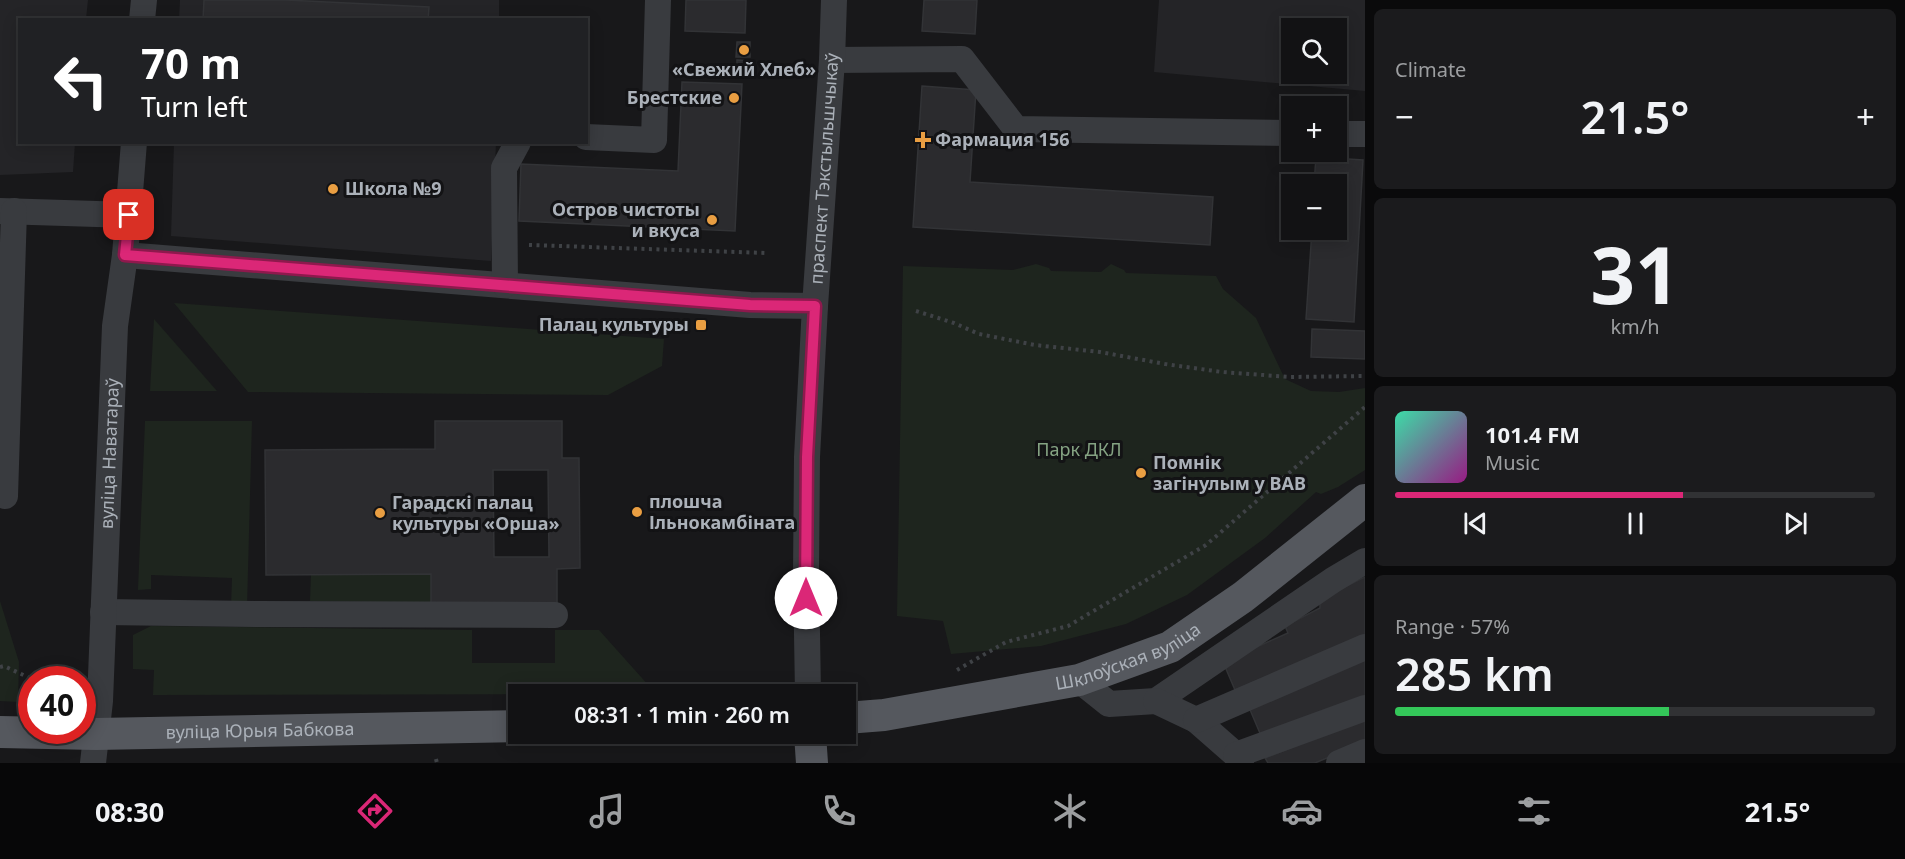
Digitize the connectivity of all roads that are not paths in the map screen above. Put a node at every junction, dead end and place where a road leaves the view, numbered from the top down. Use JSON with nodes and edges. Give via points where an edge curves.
{"nodes":[{"id":1,"x":144,"y":0,"type":"edge"},
{"id":2,"x":658,"y":0,"type":"edge"},
{"id":3,"x":834,"y":0,"type":"edge"},
{"id":4,"x":142,"y":18,"type":"edge"},
{"id":5,"x":832,"y":60,"type":"junction"},
{"id":6,"x":1281,"y":133,"type":"edge"},
{"id":7,"x":1347,"y":134,"type":"edge"},
{"id":8,"x":1365,"y":134,"type":"edge"},
{"id":9,"x":588,"y":137,"type":"edge"},
{"id":10,"x":134,"y":144,"type":"edge"},
{"id":11,"x":517,"y":144,"type":"edge"},
{"id":12,"x":7,"y":211,"type":"edge"},
{"id":13,"x":129,"y":215,"type":"junction"},
{"id":14,"x":125,"y":255,"type":"junction"},
{"id":15,"x":505,"y":285,"type":"junction"},
{"id":16,"x":815,"y":306,"type":"junction"},
{"id":17,"x":5,"y":496,"type":"dead end"},
{"id":18,"x":1365,"y":500,"type":"edge"},
{"id":19,"x":1365,"y":561,"type":"edge"},
{"id":20,"x":104,"y":612,"type":"junction"},
{"id":21,"x":555,"y":615,"type":"dead end"},
{"id":22,"x":1365,"y":646,"type":"edge"},
{"id":23,"x":1079,"y":680,"type":"junction"},
{"id":24,"x":808,"y":684,"type":"edge"},
{"id":25,"x":1156,"y":701,"type":"junction"},
{"id":26,"x":1365,"y":708,"type":"edge"},
{"id":27,"x":856,"y":717,"type":"edge"},
{"id":28,"x":1196,"y":720,"type":"junction"},
{"id":29,"x":508,"y":727,"type":"edge"},
{"id":30,"x":0,"y":732,"type":"edge"},
{"id":31,"x":811,"y":744,"type":"edge"},
{"id":32,"x":94,"y":749,"type":"edge"},
{"id":33,"x":1238,"y":759,"type":"edge"},
{"id":34,"x":812,"y":763,"type":"edge"}],
"edges":[{"from":1,"to":4,"type":"street"},
{"from":2,"to":9,"type":"street","via":[[654,140]]},
{"from":3,"to":5,"type":"street","name":"праспект Тэкстыльшчыкаў"},
{"from":5,"to":6,"type":"street","via":[[962,59],[1016,129]]},
{"from":5,"to":16,"type":"street","name":"праспект Тэкстыльшчыкаў"},
{"from":7,"to":8,"type":"street"},
{"from":10,"to":13,"type":"street","name":"вуліца Наватараў"},
{"from":11,"to":15,"type":"street","via":[[504,168]]},
{"from":12,"to":13,"type":"street"},
{"from":12,"to":17,"type":"street"},
{"from":13,"to":14,"type":"street","name":"вуліца Наватараў"},
{"from":14,"to":15,"type":"street"},
{"from":14,"to":20,"type":"street","name":"вуліца Наватараў","via":[[115,326]]},
{"from":15,"to":16,"type":"street","via":[[750,305]]},
{"from":16,"to":24,"type":"street","name":"праспект Тэкстыльшчыкаў","via":[[807,457]]},
{"from":18,"to":23,"type":"main road","name":"Шклоўская вуліца","via":[[1243,597],[1170,648]]},
{"from":19,"to":25,"type":"street"},
{"from":20,"to":21,"type":"street"},
{"from":20,"to":32,"type":"street","name":"вуліца Наватараў"},
{"from":22,"to":28,"type":"street"},
{"from":23,"to":25,"type":"street","via":[[1109,704]]},
{"from":23,"to":27,"type":"main road","name":"Шклоўская вуліца"},
{"from":25,"to":28,"type":"street"},
{"from":26,"to":33,"type":"street"},
{"from":28,"to":33,"type":"street"},
{"from":29,"to":32,"type":"main road","name":"вуліца Юрыя Бабкова"},
{"from":30,"to":32,"type":"main road","name":"вуліца Юрыя Бабкова"},
{"from":31,"to":34,"type":"main road"}]}
